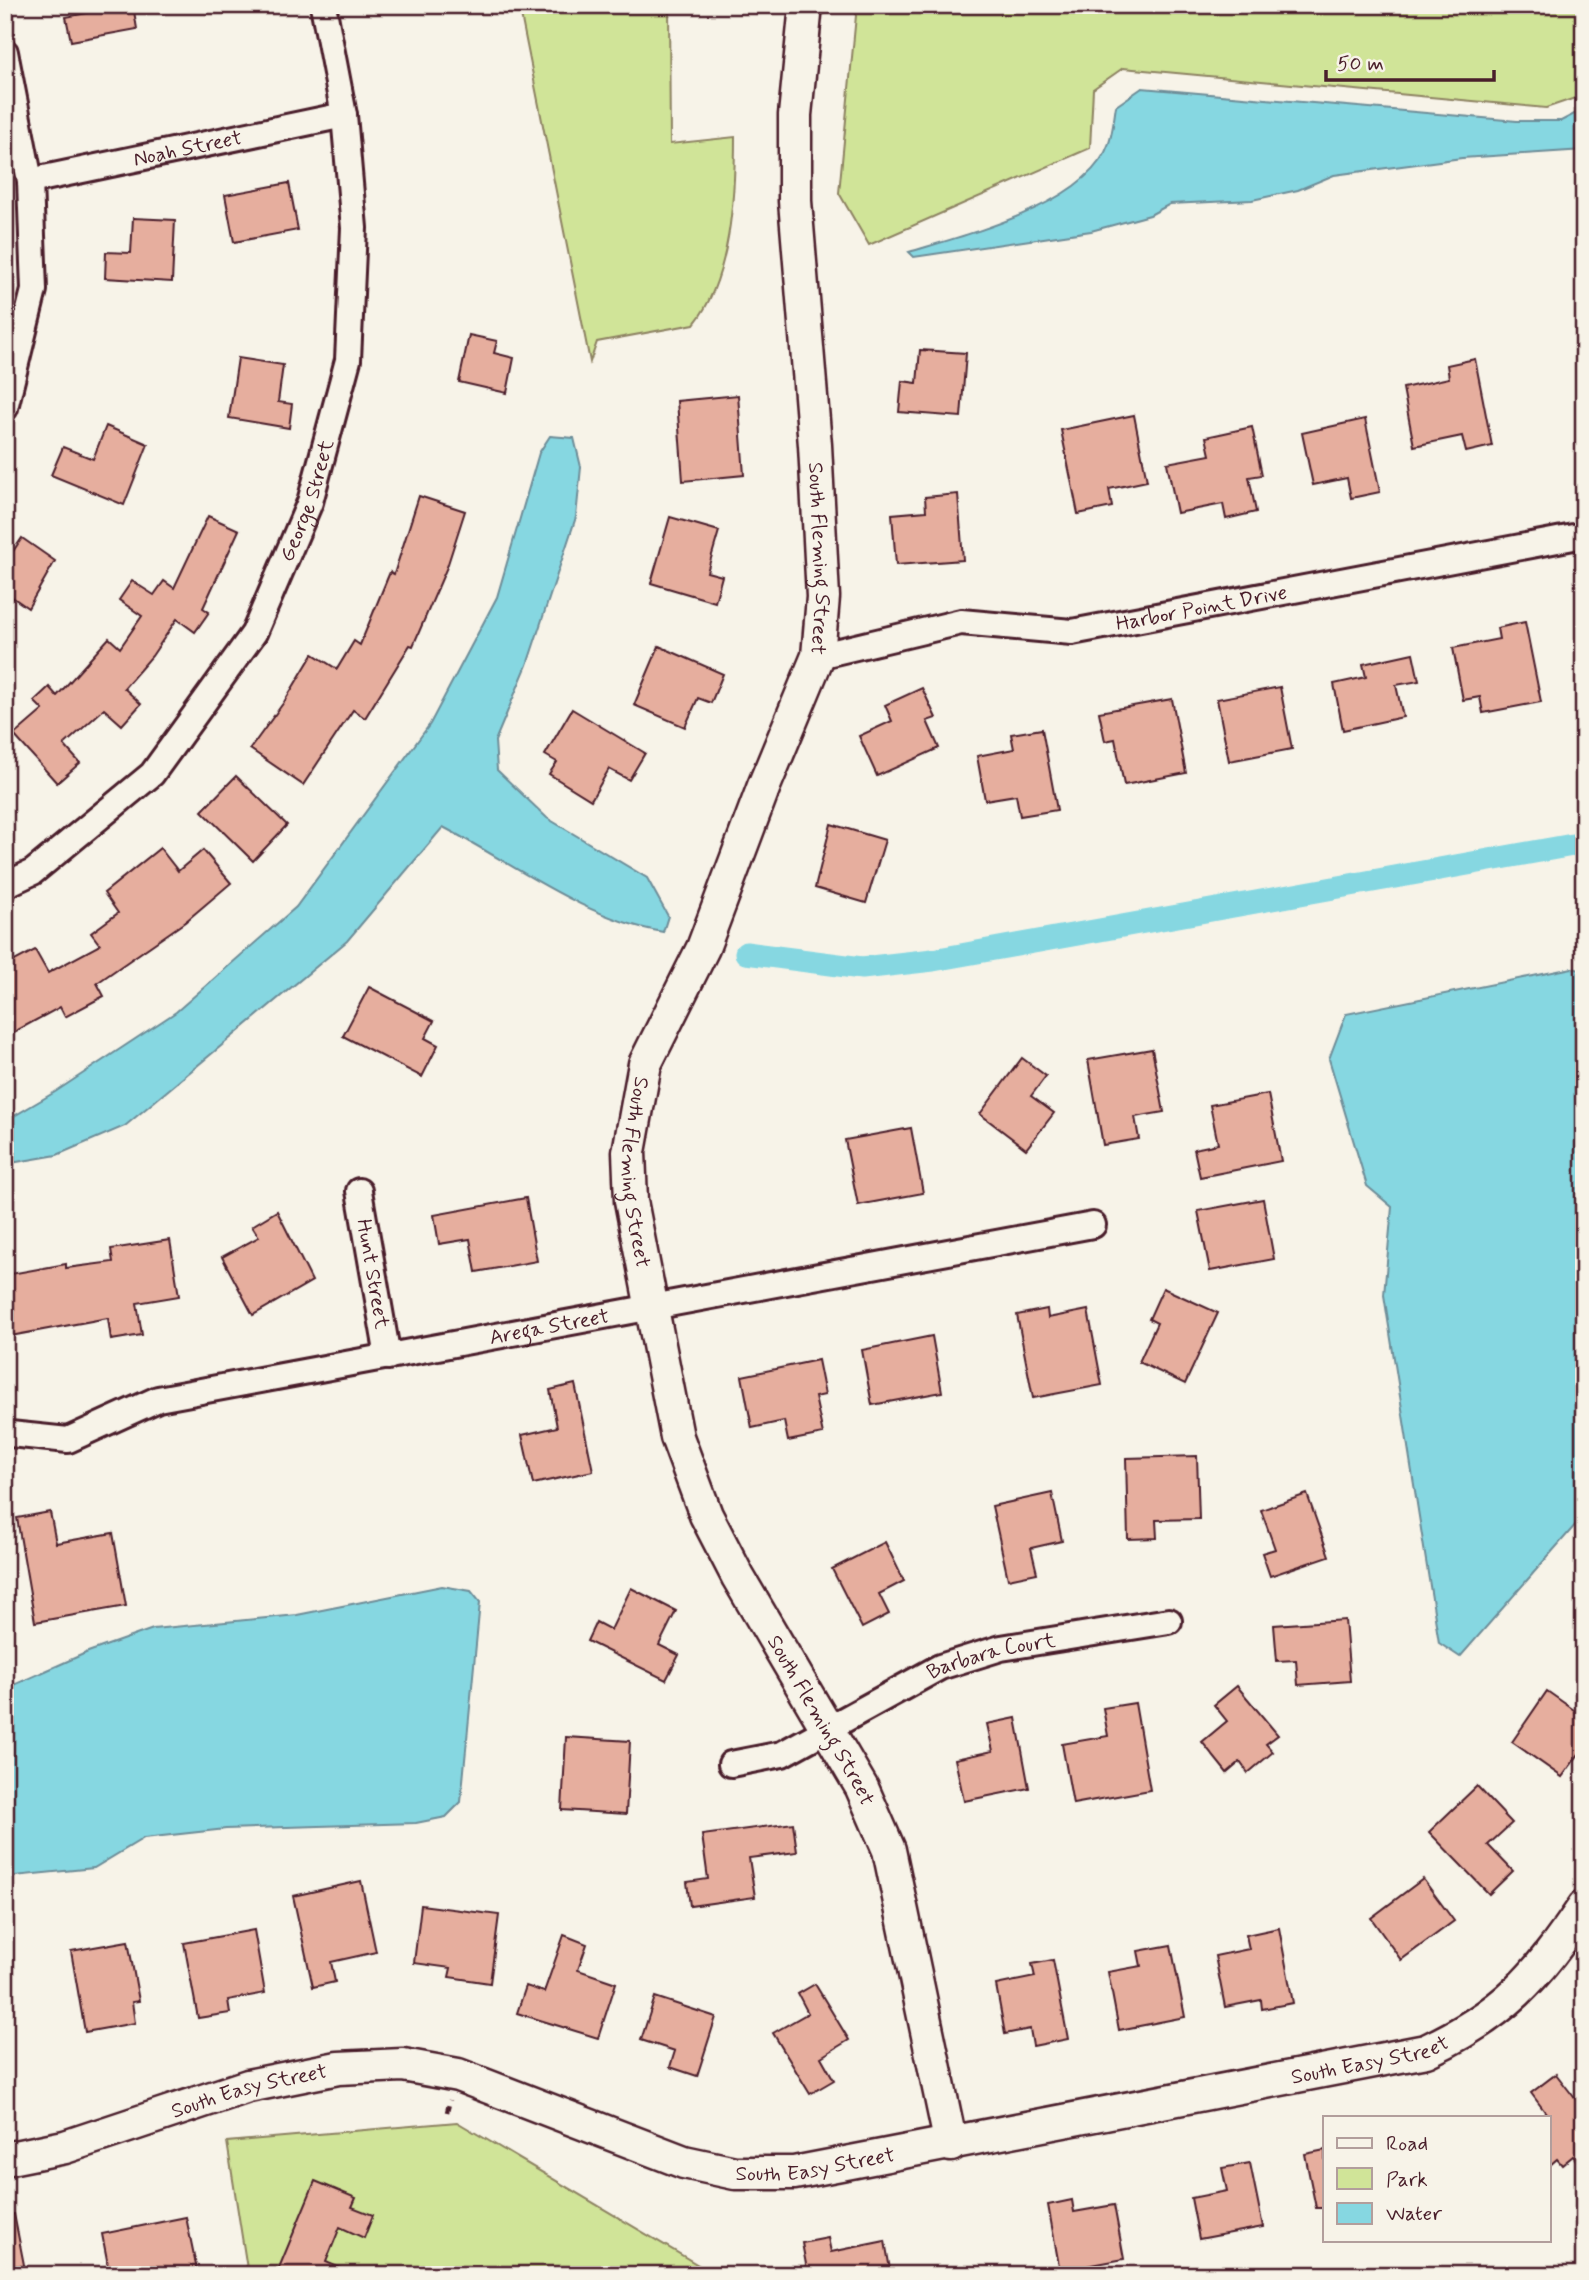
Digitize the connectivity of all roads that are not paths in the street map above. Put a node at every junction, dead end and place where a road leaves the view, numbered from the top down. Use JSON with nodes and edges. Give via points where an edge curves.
{"nodes":[{"id":1,"x":323,"y":5,"type":"edge"},
{"id":2,"x":806,"y":5,"type":"edge"},
{"id":3,"x":5,"y":52,"type":"edge"},
{"id":4,"x":344,"y":115,"type":"junction"},
{"id":5,"x":30,"y":181,"type":"junction"},
{"id":6,"x":5,"y":408,"type":"edge"},
{"id":7,"x":1584,"y":535,"type":"edge"},
{"id":8,"x":818,"y":656,"type":"junction"},
{"id":9,"x":5,"y":885,"type":"edge"},
{"id":10,"x":359,"y":1191,"type":"dead end"},
{"id":11,"x":1093,"y":1225,"type":"dead end"},
{"id":12,"x":650,"y":1309,"type":"junction"},
{"id":13,"x":388,"y":1357,"type":"junction"},
{"id":14,"x":10,"y":1434,"type":"dead end"},
{"id":15,"x":1169,"y":1621,"type":"dead end"},
{"id":16,"x":828,"y":1729,"type":"junction"},
{"id":17,"x":731,"y":1764,"type":"dead end"},
{"id":18,"x":1584,"y":1907,"type":"edge"},
{"id":19,"x":951,"y":2145,"type":"junction"},
{"id":20,"x":5,"y":2159,"type":"edge"}],
"edges":[{"from":1,"to":4,"type":"street","name":"George Street"},
{"from":2,"to":8,"type":"street","name":"South Fleming Street","via":[[795,115],[795,201],[823,597]]},
{"from":3,"to":5,"type":"street"},
{"from":4,"to":5,"type":"street","name":"Noah Street"},
{"from":4,"to":9,"type":"street","name":"George Street","via":[[354,228],[348,360],[310,502],[254,633],[152,774],[33,872]]},
{"from":5,"to":6,"type":"street","via":[[34,290]]},
{"from":7,"to":8,"type":"street","name":"Harbor Point Drive","via":[[1072,632],[961,622]]},
{"from":8,"to":12,"type":"street","name":"South Fleming Street","via":[[703,948],[645,1064],[628,1152],[631,1201]]},
{"from":10,"to":13,"type":"street","name":"Hunt Street"},
{"from":11,"to":12,"type":"street","name":"Arega Street"},
{"from":12,"to":13,"type":"street","name":"Arega Street"},
{"from":12,"to":16,"type":"street","name":"South Fleming Street","via":[[677,1437],[706,1515]]},
{"from":13,"to":14,"type":"street","name":"Arega Street","via":[[158,1399],[68,1440]]},
{"from":15,"to":16,"type":"street","name":"Barbara Court","via":[[1000,1648],[940,1667]]},
{"from":16,"to":17,"type":"street","name":"Barbara Court","via":[[782,1754]]},
{"from":16,"to":19,"type":"street","name":"South Fleming Street","via":[[862,1788],[889,1850]]},
{"from":18,"to":19,"type":"street","name":"South Easy Street","via":[[1514,1997],[1470,2031],[1426,2050]]},
{"from":19,"to":20,"type":"street","name":"South Easy Street","via":[[794,2173],[734,2173],[684,2162],[458,2075],[403,2065],[338,2068],[248,2086],[65,2147]]}]}
